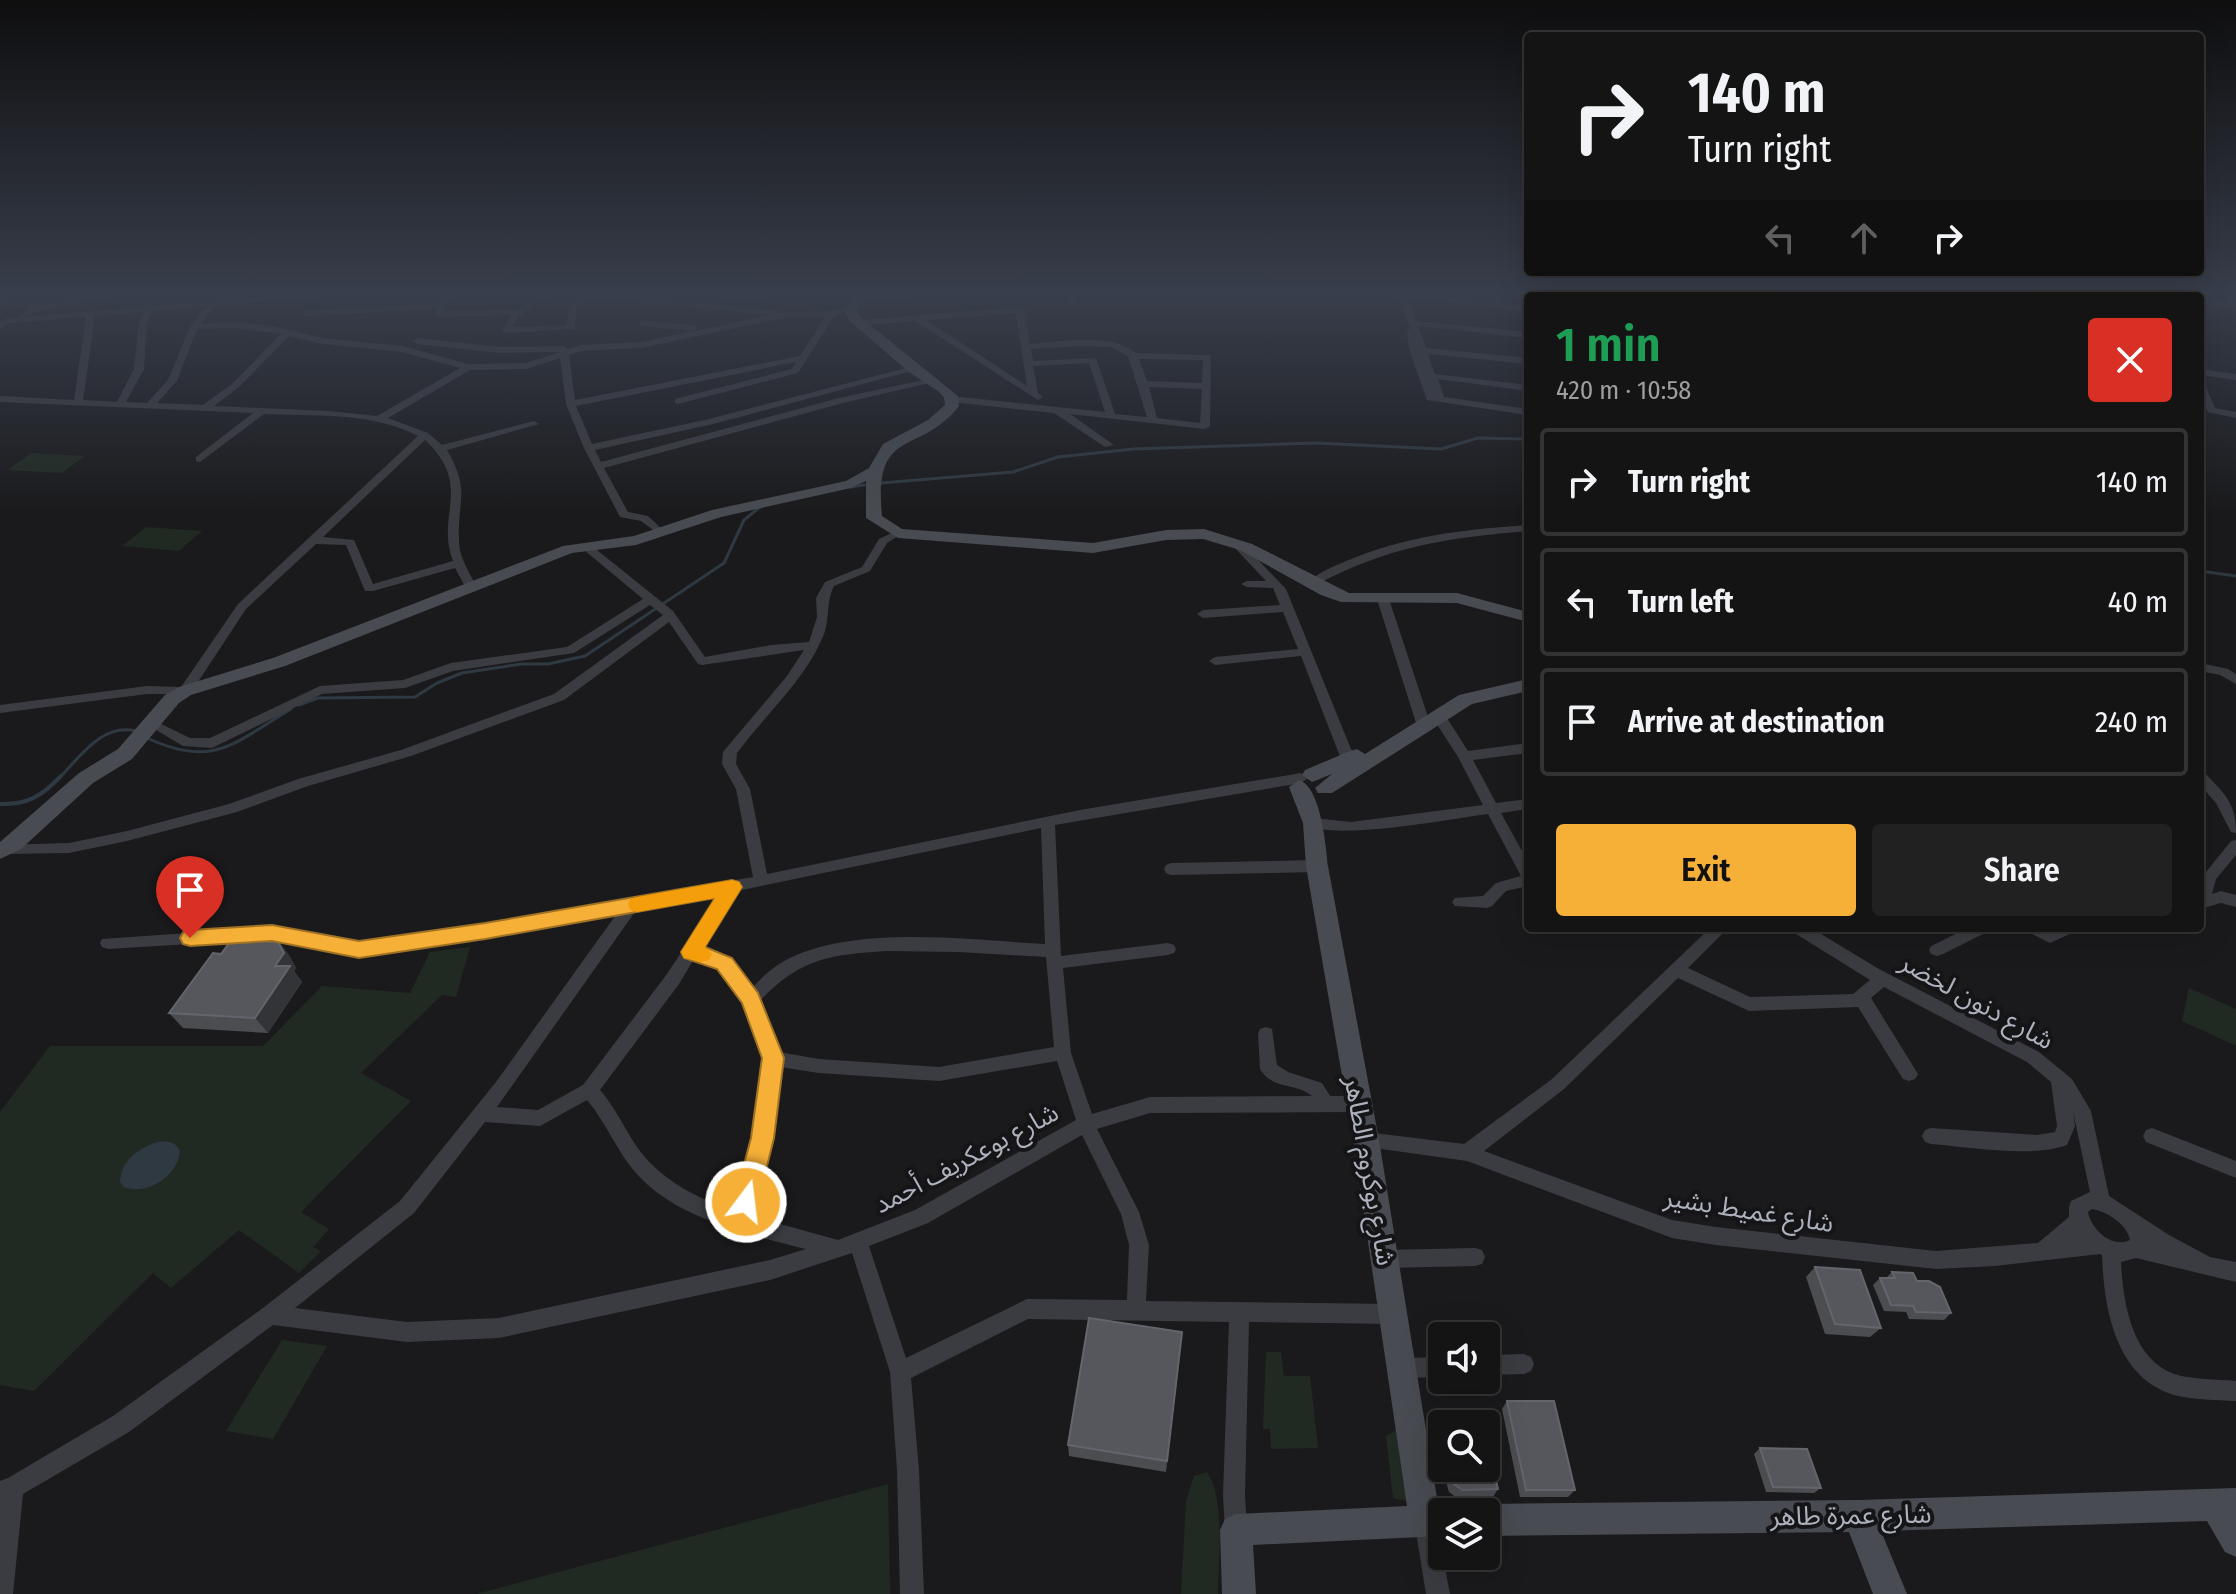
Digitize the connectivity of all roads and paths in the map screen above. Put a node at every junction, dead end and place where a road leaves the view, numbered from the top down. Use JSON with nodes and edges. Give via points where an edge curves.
{"nodes":[{"id":1,"x":85,"y":366,"type":"edge"},
{"id":2,"x":139,"y":366,"type":"edge"},
{"id":3,"x":178,"y":366,"type":"edge"},
{"id":4,"x":254,"y":366,"type":"edge"},
{"id":5,"x":517,"y":366,"type":"edge"},
{"id":6,"x":566,"y":366,"type":"edge"},
{"id":7,"x":761,"y":366,"type":"edge"},
{"id":8,"x":798,"y":366,"type":"edge"},
{"id":9,"x":911,"y":366,"type":"edge"},
{"id":10,"x":996,"y":366,"type":"edge"},
{"id":11,"x":1030,"y":366,"type":"edge"},
{"id":12,"x":1095,"y":366,"type":"edge"},
{"id":13,"x":1137,"y":366,"type":"edge"},
{"id":14,"x":1208,"y":366,"type":"edge"},
{"id":15,"x":1422,"y":366,"type":"edge"},
{"id":16,"x":1425,"y":366,"type":"edge"},
{"id":17,"x":1516,"y":366,"type":"edge"},
{"id":18,"x":468,"y":367,"type":"joint"},
{"id":19,"x":914,"y":369,"type":"junction"},
{"id":20,"x":2204,"y":373,"type":"edge"},
{"id":21,"x":1426,"y":375,"type":"junction"},
{"id":22,"x":2236,"y":377,"type":"edge"},
{"id":23,"x":933,"y":381,"type":"junction"},
{"id":24,"x":1141,"y":384,"type":"junction"},
{"id":25,"x":1207,"y":386,"type":"junction"},
{"id":26,"x":1514,"y":386,"type":"junction"},
{"id":27,"x":1524,"y":387,"type":"edge"},
{"id":28,"x":1033,"y":393,"type":"junction"},
{"id":29,"x":2204,"y":393,"type":"edge"},
{"id":30,"x":0,"y":399,"type":"edge"},
{"id":31,"x":951,"y":399,"type":"junction"},
{"id":32,"x":678,"y":401,"type":"dead end"},
{"id":33,"x":78,"y":404,"type":"junction"},
{"id":34,"x":571,"y":404,"type":"junction"},
{"id":35,"x":120,"y":405,"type":"junction"},
{"id":36,"x":148,"y":407,"type":"junction"},
{"id":37,"x":1052,"y":408,"type":"junction"},
{"id":38,"x":204,"y":409,"type":"junction"},
{"id":39,"x":262,"y":411,"type":"junction"},
{"id":40,"x":1524,"y":411,"type":"edge"},
{"id":41,"x":1110,"y":414,"type":"junction"},
{"id":42,"x":2236,"y":415,"type":"edge"},
{"id":43,"x":380,"y":419,"type":"junction"},
{"id":44,"x":1153,"y":420,"type":"junction"},
{"id":45,"x":534,"y":424,"type":"dead end"},
{"id":46,"x":425,"y":435,"type":"junction"},
{"id":47,"x":1109,"y":445,"type":"dead end"},
{"id":48,"x":589,"y":448,"type":"junction"},
{"id":49,"x":439,"y":449,"type":"junction"},
{"id":50,"x":200,"y":459,"type":"dead end"},
{"id":51,"x":598,"y":466,"type":"junction"},
{"id":52,"x":875,"y":470,"type":"junction"},
{"id":53,"x":1524,"y":528,"type":"edge"},
{"id":54,"x":660,"y":532,"type":"junction"},
{"id":55,"x":898,"y":533,"type":"junction"},
{"id":56,"x":311,"y":540,"type":"junction"},
{"id":57,"x":1237,"y":544,"type":"junction"},
{"id":58,"x":588,"y":548,"type":"junction"},
{"id":59,"x":459,"y":563,"type":"junction"},
{"id":60,"x":1312,"y":583,"type":"junction"},
{"id":61,"x":1247,"y":584,"type":"dead end"},
{"id":62,"x":1276,"y":585,"type":"junction"},
{"id":63,"x":471,"y":588,"type":"junction"},
{"id":64,"x":1383,"y":599,"type":"junction"},
{"id":65,"x":660,"y":607,"type":"junction"},
{"id":66,"x":1287,"y":608,"type":"junction"},
{"id":67,"x":1203,"y":614,"type":"dead end"},
{"id":68,"x":1524,"y":616,"type":"edge"},
{"id":69,"x":813,"y":646,"type":"junction"},
{"id":70,"x":1304,"y":652,"type":"junction"},
{"id":71,"x":1215,"y":661,"type":"dead end"},
{"id":72,"x":2204,"y":668,"type":"edge"},
{"id":73,"x":2236,"y":680,"type":"edge"},
{"id":74,"x":1524,"y":686,"type":"edge"},
{"id":75,"x":185,"y":691,"type":"junction"},
{"id":76,"x":0,"y":709,"type":"edge"},
{"id":77,"x":1430,"y":719,"type":"junction"},
{"id":78,"x":147,"y":731,"type":"junction"},
{"id":79,"x":1398,"y":739,"type":"junction"},
{"id":80,"x":1524,"y":748,"type":"edge"},
{"id":81,"x":1464,"y":756,"type":"junction"},
{"id":82,"x":1348,"y":759,"type":"junction"},
{"id":83,"x":2204,"y":780,"type":"edge"},
{"id":84,"x":1312,"y":784,"type":"junction"},
{"id":85,"x":1524,"y":805,"type":"edge"},
{"id":86,"x":1494,"y":809,"type":"junction"},
{"id":87,"x":1048,"y":822,"type":"junction"},
{"id":88,"x":1313,"y":823,"type":"junction"},
{"id":89,"x":2236,"y":828,"type":"edge"},
{"id":90,"x":2236,"y":845,"type":"edge"},
{"id":91,"x":2,"y":850,"type":"edge"},
{"id":92,"x":1317,"y":866,"type":"junction"},
{"id":93,"x":1171,"y":869,"type":"dead end"},
{"id":94,"x":1524,"y":872,"type":"edge"},
{"id":95,"x":1524,"y":879,"type":"edge"},
{"id":96,"x":761,"y":881,"type":"junction"},
{"id":97,"x":732,"y":887,"type":"junction"},
{"id":98,"x":2204,"y":893,"type":"edge"},
{"id":99,"x":2204,"y":901,"type":"edge"},
{"id":100,"x":2236,"y":901,"type":"edge"},
{"id":101,"x":1460,"y":902,"type":"dead end"},
{"id":102,"x":632,"y":905,"type":"junction"},
{"id":103,"x":1716,"y":932,"type":"edge"},
{"id":104,"x":1805,"y":932,"type":"edge"},
{"id":105,"x":1974,"y":932,"type":"edge"},
{"id":106,"x":2041,"y":932,"type":"edge"},
{"id":107,"x":2061,"y":932,"type":"edge"},
{"id":108,"x":108,"y":943,"type":"dead end"},
{"id":109,"x":1168,"y":949,"type":"dead end"},
{"id":110,"x":1937,"y":950,"type":"dead end"},
{"id":111,"x":691,"y":952,"type":"junction"},
{"id":112,"x":1054,"y":957,"type":"junction"},
{"id":113,"x":1676,"y":970,"type":"junction"},
{"id":114,"x":1883,"y":979,"type":"junction"},
{"id":115,"x":1861,"y":997,"type":"junction"},
{"id":116,"x":751,"y":999,"type":"junction"},
{"id":117,"x":1266,"y":1034,"type":"dead end"},
{"id":118,"x":1063,"y":1053,"type":"junction"},
{"id":119,"x":773,"y":1058,"type":"junction"},
{"id":120,"x":1909,"y":1074,"type":"dead end"},
{"id":121,"x":2059,"y":1079,"type":"junction"},
{"id":122,"x":589,"y":1090,"type":"junction"},
{"id":123,"x":1324,"y":1104,"type":"junction"},
{"id":124,"x":1359,"y":1104,"type":"junction"},
{"id":125,"x":481,"y":1114,"type":"junction"},
{"id":126,"x":1086,"y":1124,"type":"junction"},
{"id":127,"x":1931,"y":1136,"type":"dead end"},
{"id":128,"x":2152,"y":1136,"type":"dead end"},
{"id":129,"x":1366,"y":1140,"type":"junction"},
{"id":130,"x":1467,"y":1153,"type":"junction"},
{"id":131,"x":2236,"y":1170,"type":"edge"},
{"id":132,"x":2101,"y":1200,"type":"junction"},
{"id":133,"x":741,"y":1220,"type":"junction"},
{"id":134,"x":2079,"y":1221,"type":"junction"},
{"id":135,"x":2137,"y":1227,"type":"junction"},
{"id":136,"x":777,"y":1231,"type":"junction"},
{"id":137,"x":858,"y":1242,"type":"junction"},
{"id":138,"x":2106,"y":1248,"type":"junction"},
{"id":139,"x":838,"y":1249,"type":"junction"},
{"id":140,"x":2137,"y":1249,"type":"junction"},
{"id":141,"x":2041,"y":1250,"type":"junction"},
{"id":142,"x":1475,"y":1257,"type":"dead end"},
{"id":143,"x":1385,"y":1259,"type":"junction"},
{"id":144,"x":794,"y":1262,"type":"junction"},
{"id":145,"x":2203,"y":1262,"type":"junction"},
{"id":146,"x":2236,"y":1272,"type":"edge"},
{"id":147,"x":1136,"y":1309,"type":"junction"},
{"id":148,"x":1239,"y":1312,"type":"junction"},
{"id":149,"x":1394,"y":1314,"type":"junction"},
{"id":150,"x":270,"y":1315,"type":"junction"},
{"id":151,"x":1524,"y":1364,"type":"dead end"},
{"id":152,"x":1500,"y":1365,"type":"edge"},
{"id":153,"x":1428,"y":1367,"type":"edge"},
{"id":154,"x":1403,"y":1368,"type":"junction"},
{"id":155,"x":900,"y":1372,"type":"junction"},
{"id":156,"x":2236,"y":1391,"type":"edge"},
{"id":157,"x":7,"y":1490,"type":"edge"},
{"id":158,"x":1430,"y":1498,"type":"edge"},
{"id":159,"x":2226,"y":1504,"type":"edge"},
{"id":160,"x":1859,"y":1516,"type":"junction"},
{"id":161,"x":1428,"y":1520,"type":"edge"},
{"id":162,"x":1500,"y":1520,"type":"edge"},
{"id":163,"x":1236,"y":1530,"type":"junction"},
{"id":164,"x":2236,"y":1541,"type":"edge"},
{"id":165,"x":1437,"y":1570,"type":"edge"},
{"id":166,"x":1,"y":1594,"type":"edge"},
{"id":167,"x":912,"y":1594,"type":"edge"},
{"id":168,"x":1239,"y":1594,"type":"edge"},
{"id":169,"x":1438,"y":1594,"type":"edge"},
{"id":170,"x":1890,"y":1594,"type":"edge"}],
"edges":[{"from":1,"to":33,"type":"street"},
{"from":2,"to":35,"type":"street"},
{"from":3,"to":36,"type":"street"},
{"from":4,"to":38,"type":"street"},
{"from":5,"to":18,"type":"street"},
{"from":6,"to":34,"type":"street"},
{"from":7,"to":34,"type":"street"},
{"from":8,"to":32,"type":"street"},
{"from":9,"to":19,"type":"main road"},
{"from":10,"to":28,"type":"street"},
{"from":11,"to":28,"type":"street"},
{"from":12,"to":41,"type":"street"},
{"from":13,"to":24,"type":"street"},
{"from":14,"to":25,"type":"street"},
{"from":15,"to":21,"type":"street"},
{"from":16,"to":21,"type":"street"},
{"from":17,"to":26,"type":"street"},
{"from":18,"to":43,"type":"street"},
{"from":19,"to":23,"type":"main road"},
{"from":19,"to":48,"type":"street"},
{"from":20,"to":22,"type":"street"},
{"from":21,"to":26,"type":"street"},
{"from":21,"to":40,"type":"street","via":[[1427,395],[1441,401]]},
{"from":23,"to":31,"type":"main road"},
{"from":23,"to":51,"type":"street"},
{"from":24,"to":25,"type":"street"},
{"from":24,"to":44,"type":"street"},
{"from":25,"to":44,"type":"street","via":[[1205,426]]},
{"from":26,"to":27,"type":"street"},
{"from":28,"to":37,"type":"street"},
{"from":29,"to":42,"type":"street","via":[[2211,410]]},
{"from":30,"to":33,"type":"street"},
{"from":31,"to":37,"type":"street"},
{"from":31,"to":52,"type":"main road","via":[[945,416],[887,447]]},
{"from":33,"to":35,"type":"street"},
{"from":34,"to":48,"type":"street"},
{"from":35,"to":36,"type":"street"},
{"from":36,"to":38,"type":"street"},
{"from":37,"to":41,"type":"street"},
{"from":37,"to":47,"type":"street"},
{"from":38,"to":39,"type":"street"},
{"from":39,"to":43,"type":"street"},
{"from":39,"to":50,"type":"street"},
{"from":41,"to":44,"type":"street"},
{"from":43,"to":46,"type":"street"},
{"from":45,"to":49,"type":"street"},
{"from":46,"to":49,"type":"street"},
{"from":46,"to":56,"type":"street"},
{"from":48,"to":51,"type":"street"},
{"from":49,"to":59,"type":"street","via":[[457,489],[453,544]]},
{"from":51,"to":54,"type":"street","via":[[624,515],[644,518]]},
{"from":52,"to":54,"type":"main road","via":[[851,484],[730,510]]},
{"from":52,"to":55,"type":"main road","via":[[874,518]]},
{"from":53,"to":60,"type":"street","via":[[1386,548],[1357,557]]},
{"from":54,"to":58,"type":"main road"},
{"from":55,"to":57,"type":"main road","via":[[1093,548],[1204,534]]},
{"from":55,"to":69,"type":"street","via":[[883,541],[866,569],[829,584],[822,598],[824,623]]},
{"from":56,"to":59,"type":"street","via":[[350,542],[369,589]]},
{"from":56,"to":75,"type":"street","via":[[242,607]]},
{"from":57,"to":60,"type":"main road"},
{"from":57,"to":62,"type":"street"},
{"from":58,"to":63,"type":"main road","via":[[569,549]]},
{"from":58,"to":65,"type":"street"},
{"from":59,"to":63,"type":"street"},
{"from":60,"to":64,"type":"main road","via":[[1347,598]]},
{"from":61,"to":62,"type":"street"},
{"from":62,"to":66,"type":"street"},
{"from":63,"to":75,"type":"main road","via":[[279,662]]},
{"from":64,"to":68,"type":"main road","via":[[1457,598]]},
{"from":64,"to":77,"type":"street"},
{"from":65,"to":69,"type":"street","via":[[702,661],[783,645]]},
{"from":65,"to":78,"type":"street","via":[[570,650],[451,667],[405,684],[320,690],[212,743],[188,743]]},
{"from":65,"to":91,"type":"street","via":[[559,697],[232,808],[69,848]]},
{"from":66,"to":67,"type":"street"},
{"from":66,"to":70,"type":"street"},
{"from":69,"to":96,"type":"street","via":[[730,752]]},
{"from":70,"to":71,"type":"street"},
{"from":70,"to":82,"type":"street"},
{"from":72,"to":73,"type":"street"},
{"from":74,"to":77,"type":"main road","via":[[1466,699]]},
{"from":75,"to":76,"type":"street","via":[[147,690]]},
{"from":75,"to":78,"type":"main road"},
{"from":77,"to":79,"type":"main road"},
{"from":77,"to":81,"type":"street"},
{"from":78,"to":91,"type":"main road"},
{"from":79,"to":82,"type":"main road"},
{"from":79,"to":84,"type":"main road"},
{"from":80,"to":81,"type":"street"},
{"from":81,"to":86,"type":"street"},
{"from":82,"to":84,"type":"main road"},
{"from":83,"to":89,"type":"street"},
{"from":84,"to":87,"type":"street"},
{"from":84,"to":88,"type":"main road"},
{"from":85,"to":86,"type":"street"},
{"from":86,"to":88,"type":"street","via":[[1351,827]]},
{"from":86,"to":94,"type":"street"},
{"from":87,"to":96,"type":"street"},
{"from":87,"to":112,"type":"street"},
{"from":88,"to":92,"type":"main road","name":"شارع بوكروم الطاهر"},
{"from":90,"to":98,"type":"street","via":[[2209,877]]},
{"from":92,"to":93,"type":"street"},
{"from":92,"to":124,"type":"main road","name":"شارع بوكروم الطاهر"},
{"from":95,"to":101,"type":"street","via":[[1501,887],[1487,902]]},
{"from":96,"to":97,"type":"street"},
{"from":97,"to":102,"type":"street"},
{"from":97,"to":111,"type":"street"},
{"from":99,"to":100,"type":"street","via":[[2221,897]]},
{"from":102,"to":108,"type":"street","via":[[359,949],[272,933]]},
{"from":102,"to":125,"type":"street"},
{"from":103,"to":113,"type":"street"},
{"from":104,"to":114,"type":"street","name":"شارع دنون لخضر"},
{"from":105,"to":110,"type":"street"},
{"from":106,"to":107,"type":"street","via":[[2050,937]]},
{"from":109,"to":112,"type":"street"},
{"from":111,"to":116,"type":"street","via":[[724,964]]},
{"from":111,"to":122,"type":"street"},
{"from":112,"to":116,"type":"street","via":[[929,947],[840,949],[796,961]]},
{"from":112,"to":118,"type":"street"},
{"from":113,"to":115,"type":"street","via":[[1749,1004]]},
{"from":113,"to":130,"type":"street","via":[[1558,1084]]},
{"from":114,"to":115,"type":"street"},
{"from":114,"to":121,"type":"street","name":"شارع دنون لخضر","via":[[2033,1057]]},
{"from":115,"to":120,"type":"street"},
{"from":116,"to":119,"type":"street"},
{"from":117,"to":123,"type":"street","via":[[1269,1069],[1287,1082],[1315,1085]]},
{"from":118,"to":119,"type":"street","via":[[939,1074]]},
{"from":118,"to":126,"type":"street"},
{"from":119,"to":133,"type":"street","via":[[763,1138]]},
{"from":121,"to":127,"type":"street","via":[[2066,1126],[2061,1139],[2037,1143]]},
{"from":121,"to":132,"type":"street","name":"شارع دنون لخضر","via":[[2082,1111]]},
{"from":122,"to":125,"type":"street","via":[[540,1118]]},
{"from":122,"to":133,"type":"street","via":[[648,1173],[683,1200]]},
{"from":123,"to":124,"type":"street","name":"شارع بوعكريف أحمد"},
{"from":123,"to":126,"type":"street","name":"شارع بوعكريف أحمد","via":[[1150,1105]]},
{"from":124,"to":129,"type":"main road","name":"شارع بوكروم الطاهر"},
{"from":125,"to":150,"type":"street","via":[[407,1207]]},
{"from":126,"to":137,"type":"street","name":"شارع بوعكريف أحمد","via":[[921,1217]]},
{"from":126,"to":147,"type":"street","via":[[1130,1212],[1139,1245]]},
{"from":128,"to":131,"type":"street"},
{"from":129,"to":130,"type":"street","name":"شارع غميط بشير"},
{"from":129,"to":143,"type":"main road","name":"شارع بوكروم الطاهر"},
{"from":130,"to":141,"type":"street","name":"شارع غميط بشير","via":[[1630,1215],[1702,1234],[1936,1260]]},
{"from":132,"to":134,"type":"street","via":[[2078,1207]]},
{"from":132,"to":135,"type":"street","via":[[2122,1210]]},
{"from":133,"to":136,"type":"street"},
{"from":134,"to":138,"type":"street"},
{"from":134,"to":141,"type":"street"},
{"from":135,"to":140,"type":"street"},
{"from":135,"to":145,"type":"street"},
{"from":136,"to":139,"type":"street"},
{"from":136,"to":144,"type":"street"},
{"from":137,"to":139,"type":"street","name":"شارع بوعكريف أحمد"},
{"from":137,"to":155,"type":"street"},
{"from":138,"to":140,"type":"street","name":"شارع غميط بشير"},
{"from":138,"to":141,"type":"street","name":"شارع غميط بشير"},
{"from":138,"to":156,"type":"street","via":[[2128,1341],[2140,1362],[2175,1384]]},
{"from":139,"to":144,"type":"street","name":"شارع بوعكريف أحمد"},
{"from":140,"to":145,"type":"street","name":"شارع غميط بشير"},
{"from":142,"to":143,"type":"street"},
{"from":143,"to":149,"type":"main road","name":"شارع بوكروم الطاهر"},
{"from":144,"to":150,"type":"street","name":"شارع بوعكريف أحمد","via":[[499,1328],[407,1332]]},
{"from":145,"to":146,"type":"street"},
{"from":147,"to":148,"type":"street"},
{"from":147,"to":155,"type":"street","via":[[1027,1309]]},
{"from":148,"to":149,"type":"street"},
{"from":148,"to":163,"type":"street"},
{"from":149,"to":154,"type":"main road","name":"شارع بوكروم الطاهر"},
{"from":150,"to":157,"type":"street","via":[[121,1424]]},
{"from":151,"to":152,"type":"street"},
{"from":153,"to":154,"type":"street"},
{"from":154,"to":158,"type":"main road","name":"شارع بوكروم الطاهر"},
{"from":155,"to":167,"type":"street"},
{"from":157,"to":166,"type":"street"},
{"from":159,"to":160,"type":"main road","name":"شارع عمرة طاهر"},
{"from":159,"to":164,"type":"main road"},
{"from":160,"to":162,"type":"main road","name":"شارع عمرة طاهر"},
{"from":160,"to":170,"type":"main road"},
{"from":161,"to":163,"type":"main road"},
{"from":163,"to":168,"type":"main road"},
{"from":165,"to":169,"type":"street"}]}
